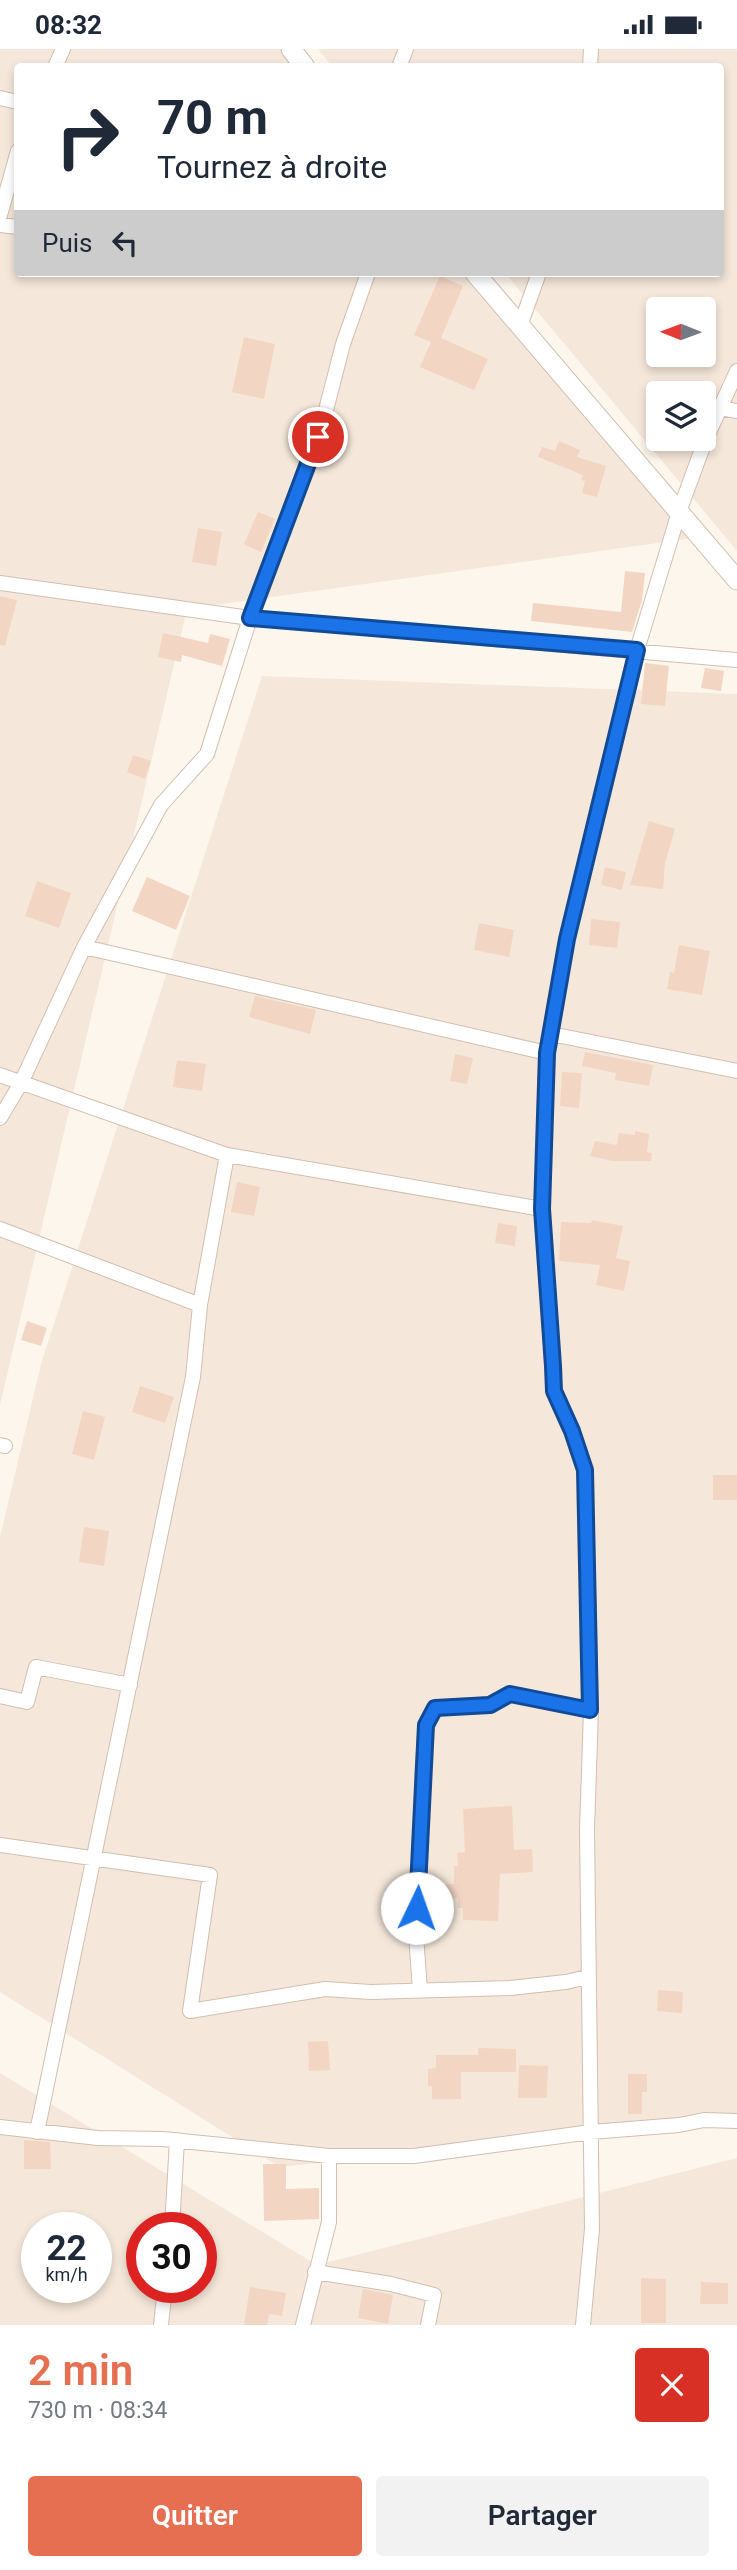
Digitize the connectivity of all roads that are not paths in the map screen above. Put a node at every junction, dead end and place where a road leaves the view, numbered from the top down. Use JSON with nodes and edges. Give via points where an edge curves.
{"nodes":[{"id":1,"x":14,"y":165,"type":"edge"},
{"id":2,"x":0,"y":215,"type":"edge"},
{"id":3,"x":367,"y":277,"type":"edge"},
{"id":4,"x":478,"y":277,"type":"edge"},
{"id":5,"x":538,"y":277,"type":"edge"},
{"id":6,"x":520,"y":326,"type":"junction"},
{"id":7,"x":736,"y":371,"type":"edge"},
{"id":8,"x":720,"y":408,"type":"junction"},
{"id":9,"x":737,"y":411,"type":"edge"},
{"id":10,"x":679,"y":512,"type":"junction"},
{"id":11,"x":737,"y":580,"type":"edge"},
{"id":12,"x":0,"y":583,"type":"edge"},
{"id":13,"x":250,"y":618,"type":"junction"},
{"id":14,"x":637,"y":650,"type":"junction"},
{"id":15,"x":737,"y":660,"type":"edge"},
{"id":16,"x":84,"y":947,"type":"junction"},
{"id":17,"x":551,"y":1034,"type":"junction"},
{"id":18,"x":547,"y":1053,"type":"junction"},
{"id":19,"x":737,"y":1071,"type":"edge"},
{"id":20,"x":0,"y":1075,"type":"edge"},
{"id":21,"x":21,"y":1083,"type":"junction"},
{"id":22,"x":0,"y":1118,"type":"edge"},
{"id":23,"x":227,"y":1155,"type":"junction"},
{"id":24,"x":542,"y":1209,"type":"junction"},
{"id":25,"x":0,"y":1229,"type":"edge"},
{"id":26,"x":200,"y":1305,"type":"junction"},
{"id":27,"x":130,"y":1685,"type":"junction"},
{"id":28,"x":0,"y":1696,"type":"edge"},
{"id":29,"x":590,"y":1710,"type":"junction"},
{"id":30,"x":0,"y":1845,"type":"edge"},
{"id":31,"x":95,"y":1859,"type":"junction"},
{"id":32,"x":587,"y":1977,"type":"junction"},
{"id":33,"x":419,"y":1990,"type":"junction"},
{"id":34,"x":737,"y":2121,"type":"edge"},
{"id":35,"x":0,"y":2127,"type":"edge"},
{"id":36,"x":37,"y":2132,"type":"junction"},
{"id":37,"x":591,"y":2132,"type":"junction"},
{"id":38,"x":177,"y":2140,"type":"junction"},
{"id":39,"x":329,"y":2156,"type":"junction"},
{"id":40,"x":173,"y":2212,"type":"edge"},
{"id":41,"x":315,"y":2272,"type":"junction"},
{"id":42,"x":163,"y":2303,"type":"edge"},
{"id":43,"x":160,"y":2325,"type":"edge"},
{"id":44,"x":303,"y":2325,"type":"edge"},
{"id":45,"x":428,"y":2325,"type":"edge"},
{"id":46,"x":583,"y":2325,"type":"edge"}],
"edges":[{"from":1,"to":2,"type":"street"},
{"from":3,"to":13,"type":"street","via":[[318,437]]},
{"from":4,"to":6,"type":"street"},
{"from":5,"to":6,"type":"street"},
{"from":6,"to":10,"type":"street"},
{"from":7,"to":8,"type":"street"},
{"from":8,"to":9,"type":"street"},
{"from":8,"to":10,"type":"street"},
{"from":10,"to":11,"type":"street"},
{"from":10,"to":14,"type":"street"},
{"from":12,"to":13,"type":"street"},
{"from":13,"to":14,"type":"street"},
{"from":13,"to":16,"type":"street","via":[[207,754],[161,805]]},
{"from":14,"to":15,"type":"street"},
{"from":14,"to":17,"type":"street","via":[[567,939]]},
{"from":16,"to":18,"type":"street"},
{"from":16,"to":21,"type":"street"},
{"from":17,"to":18,"type":"street"},
{"from":17,"to":19,"type":"street"},
{"from":18,"to":24,"type":"street"},
{"from":20,"to":21,"type":"street"},
{"from":21,"to":22,"type":"street"},
{"from":21,"to":23,"type":"street"},
{"from":23,"to":24,"type":"street"},
{"from":23,"to":26,"type":"street"},
{"from":24,"to":29,"type":"street","via":[[554,1391],[585,1470]]},
{"from":25,"to":26,"type":"street"},
{"from":26,"to":27,"type":"street","via":[[193,1377]]},
{"from":27,"to":28,"type":"street","via":[[36,1667],[27,1702]]},
{"from":27,"to":31,"type":"street"},
{"from":29,"to":32,"type":"street"},
{"from":29,"to":33,"type":"street","via":[[510,1694],[490,1705],[435,1708],[426,1725],[423,1765],[416,1935]]},
{"from":30,"to":31,"type":"street"},
{"from":31,"to":33,"type":"street","via":[[210,1875],[190,2011],[325,1989]]},
{"from":31,"to":36,"type":"street"},
{"from":32,"to":33,"type":"street","via":[[510,1988]]},
{"from":32,"to":37,"type":"street"},
{"from":34,"to":37,"type":"street"},
{"from":35,"to":36,"type":"street"},
{"from":36,"to":38,"type":"street"},
{"from":37,"to":39,"type":"street","via":[[414,2157]]},
{"from":37,"to":46,"type":"street","via":[[592,2229]]},
{"from":38,"to":39,"type":"street"},
{"from":38,"to":40,"type":"street"},
{"from":39,"to":41,"type":"street","via":[[329,2222]]},
{"from":41,"to":44,"type":"street"},
{"from":41,"to":45,"type":"street","via":[[434,2295]]},
{"from":42,"to":43,"type":"street"}]}
